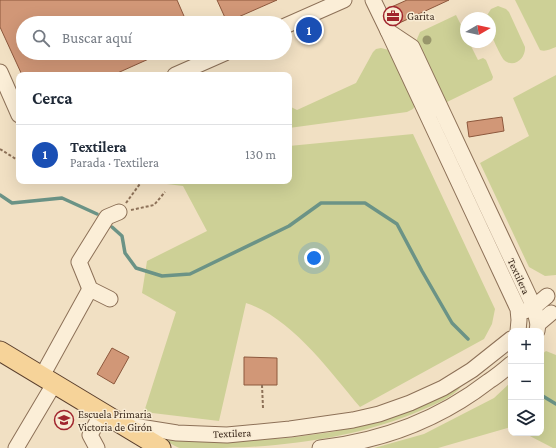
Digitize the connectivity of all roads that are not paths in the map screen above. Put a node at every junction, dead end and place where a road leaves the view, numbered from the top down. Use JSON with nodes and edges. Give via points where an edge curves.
{"nodes":[{"id":1,"x":344,"y":0,"type":"edge"},
{"id":2,"x":374,"y":0,"type":"edge"},
{"id":3,"x":292,"y":23,"type":"edge"},
{"id":4,"x":388,"y":31,"type":"junction"},
{"id":5,"x":209,"y":60,"type":"edge"},
{"id":6,"x":0,"y":72,"type":"edge"},
{"id":7,"x":182,"y":72,"type":"edge"},
{"id":8,"x":16,"y":108,"type":"edge"},
{"id":9,"x":119,"y":212,"type":"road end"},
{"id":10,"x":90,"y":289,"type":"junction"},
{"id":11,"x":547,"y":296,"type":"dead end"},
{"id":12,"x":110,"y":299,"type":"dead end"},
{"id":13,"x":534,"y":307,"type":"junction"},
{"id":14,"x":518,"y":309,"type":"junction"},
{"id":15,"x":551,"y":313,"type":"dead end"},
{"id":16,"x":538,"y":327,"type":"edge"},
{"id":17,"x":518,"y":328,"type":"edge"},
{"id":18,"x":508,"y":341,"type":"edge"},
{"id":19,"x":0,"y":351,"type":"edge"},
{"id":20,"x":508,"y":366,"type":"edge"},
{"id":21,"x":48,"y":380,"type":"junction"},
{"id":22,"x":102,"y":413,"type":"junction"},
{"id":23,"x":122,"y":424,"type":"junction"},
{"id":24,"x":16,"y":448,"type":"edge"},
{"id":25,"x":97,"y":448,"type":"edge"},
{"id":26,"x":161,"y":448,"type":"edge"},
{"id":27,"x":320,"y":448,"type":"edge"}],
"edges":[{"from":1,"to":3,"type":"street"},
{"from":2,"to":4,"type":"street"},
{"from":4,"to":13,"type":"street","name":"Textilera","via":[[412,47]]},
{"from":4,"to":14,"type":"street","name":"Textilera"},
{"from":5,"to":7,"type":"street"},
{"from":6,"to":8,"type":"street"},
{"from":9,"to":10,"type":"street","via":[[107,217],[79,262]]},
{"from":10,"to":12,"type":"street"},
{"from":10,"to":21,"type":"street"},
{"from":11,"to":13,"type":"street"},
{"from":13,"to":14,"type":"street","via":[[526,311]]},
{"from":13,"to":16,"type":"street","name":"Textilera"},
{"from":14,"to":17,"type":"street","name":"Textilera"},
{"from":15,"to":16,"type":"street"},
{"from":18,"to":23,"type":"street","name":"Textilera","via":[[472,370],[443,388],[410,403],[366,417],[290,429],[227,435],[177,433]]},
{"from":19,"to":21,"type":"main road"},
{"from":20,"to":27,"type":"street","via":[[444,411],[405,428],[369,440]]},
{"from":21,"to":22,"type":"main road"},
{"from":21,"to":24,"type":"street"},
{"from":22,"to":23,"type":"main road"},
{"from":22,"to":25,"type":"street","via":[[90,434]]},
{"from":23,"to":26,"type":"main road"}]}
